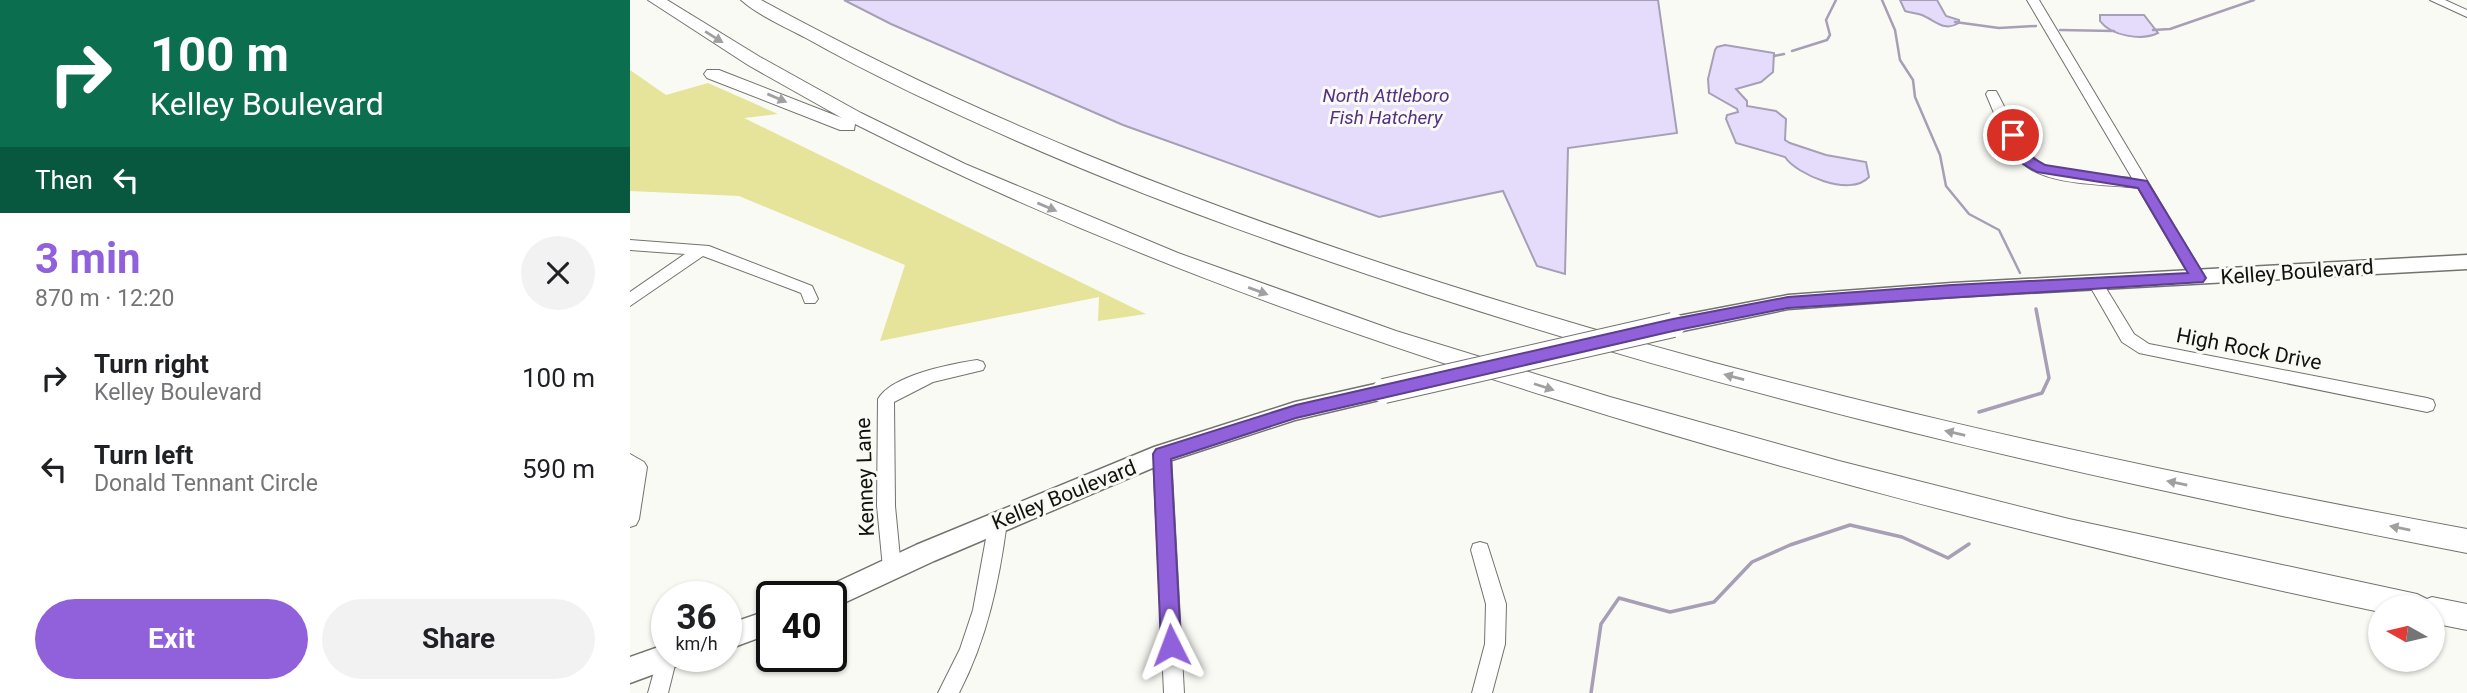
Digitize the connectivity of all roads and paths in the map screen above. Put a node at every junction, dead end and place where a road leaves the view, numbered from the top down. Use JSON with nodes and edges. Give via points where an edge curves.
{"nodes":[{"id":1,"x":656,"y":0,"type":"edge"},
{"id":2,"x":749,"y":0,"type":"edge"},
{"id":3,"x":2034,"y":0,"type":"edge"},
{"id":4,"x":2436,"y":0,"type":"edge"},
{"id":5,"x":2467,"y":14,"type":"edge"},
{"id":6,"x":713,"y":74,"type":"dead end"},
{"id":7,"x":1992,"y":94,"type":"dead end"},
{"id":8,"x":2143,"y":184,"type":"junction"},
{"id":9,"x":998,"y":186,"type":"junction"},
{"id":10,"x":630,"y":245,"type":"edge"},
{"id":11,"x":701,"y":250,"type":"junction"},
{"id":12,"x":2467,"y":262,"type":"edge"},
{"id":13,"x":2198,"y":278,"type":"junction"},
{"id":14,"x":2096,"y":284,"type":"junction"},
{"id":15,"x":810,"y":299,"type":"dead end"},
{"id":16,"x":630,"y":300,"type":"edge"},
{"id":17,"x":977,"y":366,"type":"dead end"},
{"id":18,"x":2427,"y":405,"type":"dead end"},
{"id":19,"x":1162,"y":454,"type":"junction"},
{"id":20,"x":630,"y":461,"type":"edge"},
{"id":21,"x":630,"y":519,"type":"edge"},
{"id":22,"x":998,"y":522,"type":"junction"},
{"id":23,"x":2467,"y":541,"type":"edge"},
{"id":24,"x":1480,"y":550,"type":"dead end"},
{"id":25,"x":892,"y":568,"type":"junction"},
{"id":26,"x":847,"y":589,"type":"edge"},
{"id":27,"x":2368,"y":596,"type":"edge"},
{"id":28,"x":2445,"y":613,"type":"edge"},
{"id":29,"x":2467,"y":617,"type":"edge"},
{"id":30,"x":651,"y":663,"type":"edge"},
{"id":31,"x":630,"y":670,"type":"edge"},
{"id":32,"x":665,"y":672,"type":"edge"},
{"id":33,"x":659,"y":693,"type":"edge"},
{"id":34,"x":948,"y":693,"type":"edge"},
{"id":35,"x":1174,"y":693,"type":"edge"},
{"id":36,"x":1482,"y":693,"type":"edge"}],
"edges":[{"from":1,"to":9,"type":"highway","one_way":true,"via":[[789,81]]},
{"from":23,"to":2,"type":"highway","one_way":true,"via":[[1979,439],[1722,374],[1516,315],[1286,239],[1073,158],[869,65]]},
{"from":3,"to":8,"type":"street"},
{"from":4,"to":5,"type":"street"},
{"from":6,"to":9,"type":"highway","one_way":true},
{"from":7,"to":8,"type":"street","via":[[2024,155],[2035,166]]},
{"from":8,"to":13,"type":"street"},
{"from":9,"to":27,"type":"highway","one_way":true,"via":[[1292,303],[1642,418],[2034,523]]},
{"from":10,"to":11,"type":"street"},
{"from":11,"to":15,"type":"street","via":[[801,287]]},
{"from":11,"to":16,"type":"street"},
{"from":12,"to":13,"type":"main road","name":"Kelley Boulevard"},
{"from":13,"to":14,"type":"main road","name":"Kelley Boulevard"},
{"from":14,"to":18,"type":"street","name":"High Rock Drive","via":[[2128,338],[2145,349]]},
{"from":14,"to":19,"type":"main road","name":"Kelley Boulevard","bridge":true,"via":[[1788,302],[1296,411]]},
{"from":17,"to":25,"type":"street","name":"Kenney Lane","via":[[931,374],[886,399],[886,506]]},
{"from":19,"to":22,"type":"main road","name":"Kelley Boulevard"},
{"from":19,"to":35,"type":"street"},
{"from":20,"to":21,"type":"street","via":[[638,467]]},
{"from":22,"to":25,"type":"main road","name":"Kelley Boulevard"},
{"from":22,"to":34,"type":"street","via":[[979,630]]},
{"from":24,"to":36,"type":"street","via":[[1496,604],[1495,644]]},
{"from":25,"to":26,"type":"main road","name":"Kelley Boulevard"},
{"from":28,"to":29,"type":"highway"},
{"from":30,"to":31,"type":"main road"},
{"from":32,"to":33,"type":"street"}]}
